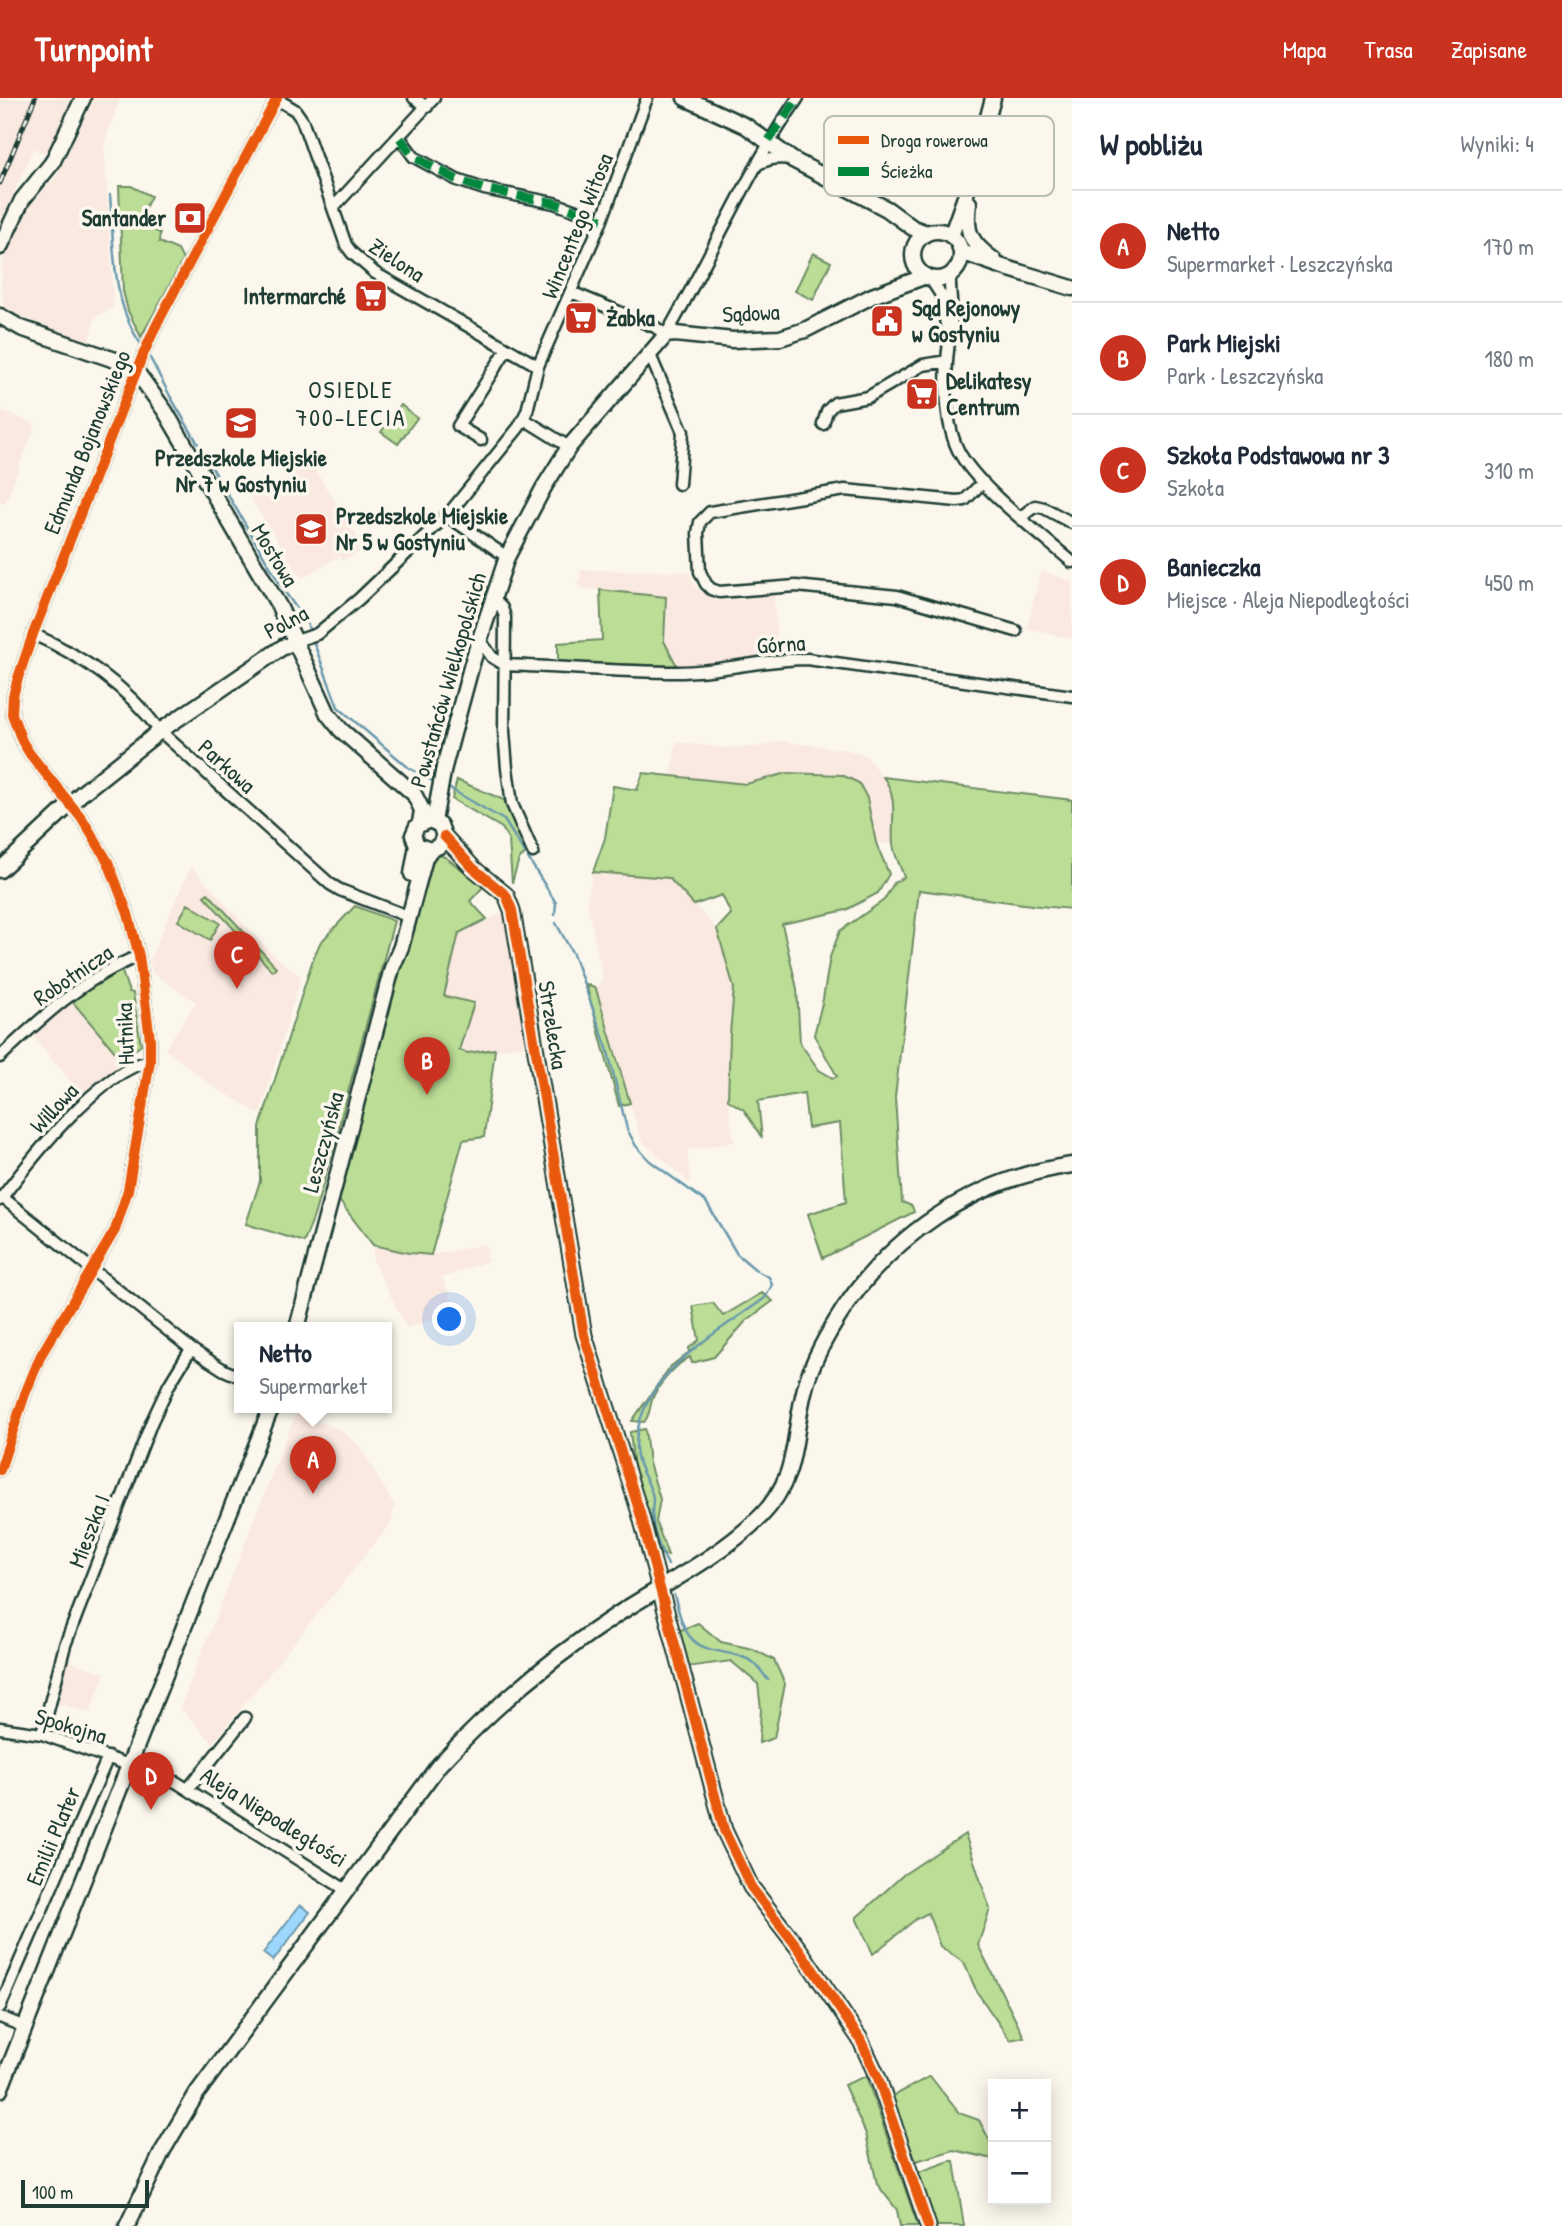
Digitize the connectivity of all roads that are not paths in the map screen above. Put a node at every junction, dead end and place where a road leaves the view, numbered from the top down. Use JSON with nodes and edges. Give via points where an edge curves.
{"nodes":[{"id":1,"x":83,"y":98,"type":"edge"},
{"id":2,"x":276,"y":98,"type":"edge"},
{"id":3,"x":414,"y":98,"type":"edge"},
{"id":4,"x":434,"y":98,"type":"edge"},
{"id":5,"x":647,"y":98,"type":"edge"},
{"id":6,"x":685,"y":98,"type":"edge"},
{"id":7,"x":798,"y":98,"type":"edge"},
{"id":8,"x":993,"y":98,"type":"edge"},
{"id":9,"x":427,"y":107,"type":"junction"},
{"id":10,"x":988,"y":116,"type":"edge"},
{"id":11,"x":400,"y":138,"type":"junction"},
{"id":12,"x":769,"y":140,"type":"junction"},
{"id":13,"x":793,"y":160,"type":"junction"},
{"id":14,"x":758,"y":164,"type":"junction"},
{"id":15,"x":824,"y":177,"type":"edge"},
{"id":16,"x":860,"y":196,"type":"edge"},
{"id":17,"x":965,"y":196,"type":"edge"},
{"id":18,"x":969,"y":196,"type":"edge"},
{"id":19,"x":869,"y":201,"type":"junction"},
{"id":20,"x":333,"y":208,"type":"junction"},
{"id":21,"x":602,"y":220,"type":"junction"},
{"id":22,"x":927,"y":233,"type":"junction"},
{"id":23,"x":951,"y":236,"type":"junction"},
{"id":24,"x":916,"y":244,"type":"junction"},
{"id":25,"x":0,"y":247,"type":"edge"},
{"id":26,"x":961,"y":252,"type":"junction"},
{"id":27,"x":1006,"y":268,"type":"junction"},
{"id":28,"x":952,"y":273,"type":"junction"},
{"id":29,"x":925,"y":274,"type":"junction"},
{"id":30,"x":1072,"y":288,"type":"edge"},
{"id":31,"x":571,"y":292,"type":"junction"},
{"id":32,"x":0,"y":316,"type":"edge"},
{"id":33,"x":666,"y":335,"type":"junction"},
{"id":34,"x":948,"y":336,"type":"junction"},
{"id":35,"x":506,"y":349,"type":"junction"},
{"id":36,"x":650,"y":355,"type":"junction"},
{"id":37,"x":947,"y":361,"type":"junction"},
{"id":38,"x":139,"y":364,"type":"junction"},
{"id":39,"x":538,"y":366,"type":"junction"},
{"id":40,"x":524,"y":419,"type":"junction"},
{"id":41,"x":823,"y":424,"type":"dead end"},
{"id":42,"x":481,"y":440,"type":"dead end"},
{"id":43,"x":569,"y":447,"type":"junction"},
{"id":44,"x":983,"y":482,"type":"junction"},
{"id":45,"x":679,"y":484,"type":"dead end"},
{"id":46,"x":446,"y":515,"type":"junction"},
{"id":47,"x":1021,"y":517,"type":"junction"},
{"id":48,"x":1072,"y":523,"type":"edge"},
{"id":49,"x":507,"y":557,"type":"junction"},
{"id":50,"x":1072,"y":562,"type":"edge"},
{"id":51,"x":492,"y":597,"type":"junction"},
{"id":52,"x":1016,"y":631,"type":"dead end"},
{"id":53,"x":33,"y":634,"type":"junction"},
{"id":54,"x":479,"y":639,"type":"junction"},
{"id":55,"x":299,"y":640,"type":"junction"},
{"id":56,"x":492,"y":657,"type":"junction"},
{"id":57,"x":473,"y":660,"type":"junction"},
{"id":58,"x":505,"y":665,"type":"junction"},
{"id":59,"x":1072,"y":696,"type":"edge"},
{"id":60,"x":160,"y":731,"type":"junction"},
{"id":61,"x":439,"y":793,"type":"junction"},
{"id":62,"x":414,"y":794,"type":"junction"},
{"id":63,"x":70,"y":805,"type":"junction"},
{"id":64,"x":427,"y":822,"type":"junction"},
{"id":65,"x":432,"y":845,"type":"junction"},
{"id":66,"x":534,"y":852,"type":"dead end"},
{"id":67,"x":0,"y":870,"type":"edge"},
{"id":68,"x":402,"y":914,"type":"junction"},
{"id":69,"x":139,"y":956,"type":"junction"},
{"id":70,"x":392,"y":968,"type":"junction"},
{"id":71,"x":0,"y":1056,"type":"edge"},
{"id":72,"x":150,"y":1061,"type":"junction"},
{"id":73,"x":1072,"y":1165,"type":"edge"},
{"id":74,"x":1,"y":1199,"type":"edge"},
{"id":75,"x":93,"y":1269,"type":"junction"},
{"id":76,"x":299,"y":1322,"type":"edge"},
{"id":77,"x":191,"y":1349,"type":"junction"},
{"id":78,"x":234,"y":1374,"type":"edge"},
{"id":79,"x":269,"y":1413,"type":"edge"},
{"id":80,"x":0,"y":1470,"type":"edge"},
{"id":81,"x":660,"y":1590,"type":"junction"},
{"id":82,"x":246,"y":1718,"type":"dead end"},
{"id":83,"x":0,"y":1728,"type":"edge"},
{"id":84,"x":42,"y":1734,"type":"junction"},
{"id":85,"x":108,"y":1757,"type":"junction"},
{"id":86,"x":130,"y":1766,"type":"junction"},
{"id":87,"x":188,"y":1789,"type":"junction"},
{"id":88,"x":346,"y":1890,"type":"junction"},
{"id":89,"x":0,"y":2007,"type":"edge"},
{"id":90,"x":0,"y":2017,"type":"edge"},
{"id":91,"x":25,"y":2027,"type":"junction"},
{"id":92,"x":0,"y":2090,"type":"edge"},
{"id":93,"x":127,"y":2226,"type":"edge"},
{"id":94,"x":928,"y":2226,"type":"edge"}],
"edges":[{"from":1,"to":25,"type":"street","via":[[52,163],[22,201]]},
{"from":2,"to":20,"type":"street","name":"Zielona","via":[[295,110],[302,121]]},
{"from":2,"to":38,"type":"street","name":"Edmunda Bojanowskiego"},
{"from":3,"to":9,"type":"street"},
{"from":4,"to":9,"type":"street"},
{"from":5,"to":21,"type":"street","name":"Wincentego Witosa"},
{"from":6,"to":12,"type":"street"},
{"from":7,"to":12,"type":"street","name":"Powstańców Wielkopolskich"},
{"from":8,"to":10,"type":"street"},
{"from":9,"to":11,"type":"street"},
{"from":11,"to":20,"type":"street"},
{"from":11,"to":21,"type":"street","via":[[414,156],[457,180],[554,203]]},
{"from":12,"to":13,"type":"street"},
{"from":12,"to":14,"type":"street","name":"Powstańców Wielkopolskich"},
{"from":13,"to":14,"type":"street","via":[[767,159]]},
{"from":13,"to":15,"type":"street"},
{"from":14,"to":33,"type":"street","name":"Powstańców Wielkopolskich"},
{"from":16,"to":19,"type":"street"},
{"from":17,"to":23,"type":"street"},
{"from":18,"to":27,"type":"street","via":[[970,234],[981,251]]},
{"from":19,"to":22,"type":"street"},
{"from":19,"to":24,"type":"street"},
{"from":20,"to":35,"type":"street","name":"Zielona","via":[[346,245],[365,265]]},
{"from":21,"to":31,"type":"street","name":"Wincentego Witosa"},
{"from":22,"to":23,"type":"street"},
{"from":22,"to":24,"type":"street"},
{"from":23,"to":26,"type":"street"},
{"from":24,"to":29,"type":"street","via":[[913,256]]},
{"from":26,"to":27,"type":"street"},
{"from":26,"to":28,"type":"street"},
{"from":27,"to":28,"type":"street","via":[[978,266]]},
{"from":27,"to":30,"type":"street"},
{"from":28,"to":29,"type":"street","via":[[937,279]]},
{"from":28,"to":34,"type":"street"},
{"from":29,"to":33,"type":"street","name":"Sądowa","via":[[780,338]]},
{"from":29,"to":34,"type":"street","via":[[942,295]]},
{"from":31,"to":33,"type":"street"},
{"from":31,"to":39,"type":"street","name":"Wincentego Witosa"},
{"from":32,"to":38,"type":"street","via":[[21,328]]},
{"from":33,"to":36,"type":"street","name":"Powstańców Wielkopolskich"},
{"from":34,"to":37,"type":"street"},
{"from":35,"to":39,"type":"street","name":"Zielona"},
{"from":35,"to":42,"type":"street","via":[[458,426]]},
{"from":36,"to":43,"type":"street","name":"Powstańców Wielkopolskich"},
{"from":36,"to":45,"type":"street","via":[[683,432]]},
{"from":37,"to":41,"type":"street","via":[[923,365],[868,397],[835,403]]},
{"from":37,"to":44,"type":"street","via":[[953,436]]},
{"from":38,"to":53,"type":"street","name":"Edmunda Bojanowskiego"},
{"from":38,"to":55,"type":"street","name":"Mostowa"},
{"from":39,"to":40,"type":"street","name":"Polna"},
{"from":40,"to":43,"type":"street"},
{"from":40,"to":46,"type":"street","name":"Polna"},
{"from":43,"to":49,"type":"street","name":"Powstańców Wielkopolskich"},
{"from":44,"to":47,"type":"street"},
{"from":44,"to":52,"type":"street","via":[[965,500],[957,501],[845,491],[710,512],[699,527],[700,572],[706,584],[719,592],[796,586],[897,596]]},
{"from":46,"to":49,"type":"street"},
{"from":46,"to":55,"type":"street","name":"Polna","via":[[359,599],[317,634]]},
{"from":47,"to":48,"type":"street","via":[[1035,506]]},
{"from":47,"to":50,"type":"street"},
{"from":49,"to":51,"type":"street","name":"Powstańców Wielkopolskich"},
{"from":51,"to":54,"type":"street","name":"Powstańców Wielkopolskich"},
{"from":51,"to":58,"type":"street","via":[[505,617]]},
{"from":53,"to":60,"type":"street","name":"Parkowa","via":[[106,675]]},
{"from":53,"to":63,"type":"street","name":"Edmunda Bojanowskiego","via":[[12,713],[30,754]]},
{"from":54,"to":56,"type":"street","name":"Górna"},
{"from":54,"to":57,"type":"street","name":"Powstańców Wielkopolskich"},
{"from":55,"to":60,"type":"street","name":"Polna"},
{"from":55,"to":62,"type":"street","name":"Mostowa","via":[[328,714]]},
{"from":56,"to":57,"type":"street"},
{"from":56,"to":58,"type":"street","name":"Górna"},
{"from":57,"to":61,"type":"street","name":"Powstańców Wielkopolskich"},
{"from":58,"to":59,"type":"street","name":"Górna","via":[[678,672],[807,659]]},
{"from":58,"to":66,"type":"street","via":[[504,732],[512,804]]},
{"from":60,"to":63,"type":"street","name":"Polna"},
{"from":60,"to":68,"type":"street","name":"Parkowa","via":[[330,884]]},
{"from":61,"to":62,"type":"street","via":[[427,799]]},
{"from":61,"to":64,"type":"street","name":"Powstańców Wielkopolskich"},
{"from":62,"to":64,"type":"street"},
{"from":63,"to":67,"type":"street","name":"Polna"},
{"from":63,"to":69,"type":"street","name":"Hutnika","via":[[108,862]]},
{"from":64,"to":65,"type":"street","via":[[442,828]]},
{"from":64,"to":65,"type":"street","name":"Powstańców Wielkopolskich","via":[[414,830]]},
{"from":65,"to":68,"type":"street","name":"Leszczyńska"},
{"from":65,"to":70,"type":"street","name":"Leszczyńska"},
{"from":65,"to":81,"type":"street","name":"Strzelecka","via":[[473,868],[506,895],[512,910],[584,1335]]},
{"from":68,"to":70,"type":"street","name":"Leszczyńska"},
{"from":69,"to":71,"type":"street","name":"Robotnicza","via":[[113,966],[62,1000]]},
{"from":69,"to":72,"type":"street","name":"Hutnika"},
{"from":70,"to":76,"type":"street","name":"Leszczyńska"},
{"from":72,"to":74,"type":"street","name":"Willowa","via":[[125,1069],[97,1090]]},
{"from":72,"to":75,"type":"street","name":"Hutnika","via":[[122,1211]]},
{"from":73,"to":81,"type":"street","name":"Aleja Niepodległości","via":[[989,1188],[948,1209],[875,1268],[818,1352],[806,1384],[792,1461],[773,1501],[740,1533]]},
{"from":74,"to":75,"type":"street"},
{"from":75,"to":77,"type":"street"},
{"from":75,"to":80,"type":"street","name":"Hutnika","via":[[41,1355]]},
{"from":77,"to":78,"type":"street"},
{"from":77,"to":84,"type":"street","name":"Mieszka I","via":[[152,1421],[65,1645]]},
{"from":79,"to":86,"type":"street"},
{"from":81,"to":88,"type":"street","name":"Aleja Niepodległości","via":[[570,1647],[484,1721],[429,1776]]},
{"from":81,"to":94,"type":"street","name":"Strzelecka","via":[[730,1846],[751,1887],[860,2039],[878,2078]]},
{"from":82,"to":87,"type":"street"},
{"from":83,"to":84,"type":"street","name":"Spokojna"},
{"from":84,"to":85,"type":"street","name":"Spokojna"},
{"from":85,"to":86,"type":"street","name":"Spokojna"},
{"from":85,"to":89,"type":"street","name":"Emilii Plater"},
{"from":86,"to":87,"type":"street","name":"Aleja Niepodległości"},
{"from":86,"to":91,"type":"street"},
{"from":87,"to":88,"type":"street","name":"Aleja Niepodległości"},
{"from":88,"to":93,"type":"street","via":[[197,2093]]},
{"from":90,"to":91,"type":"street"},
{"from":91,"to":92,"type":"street"}]}
